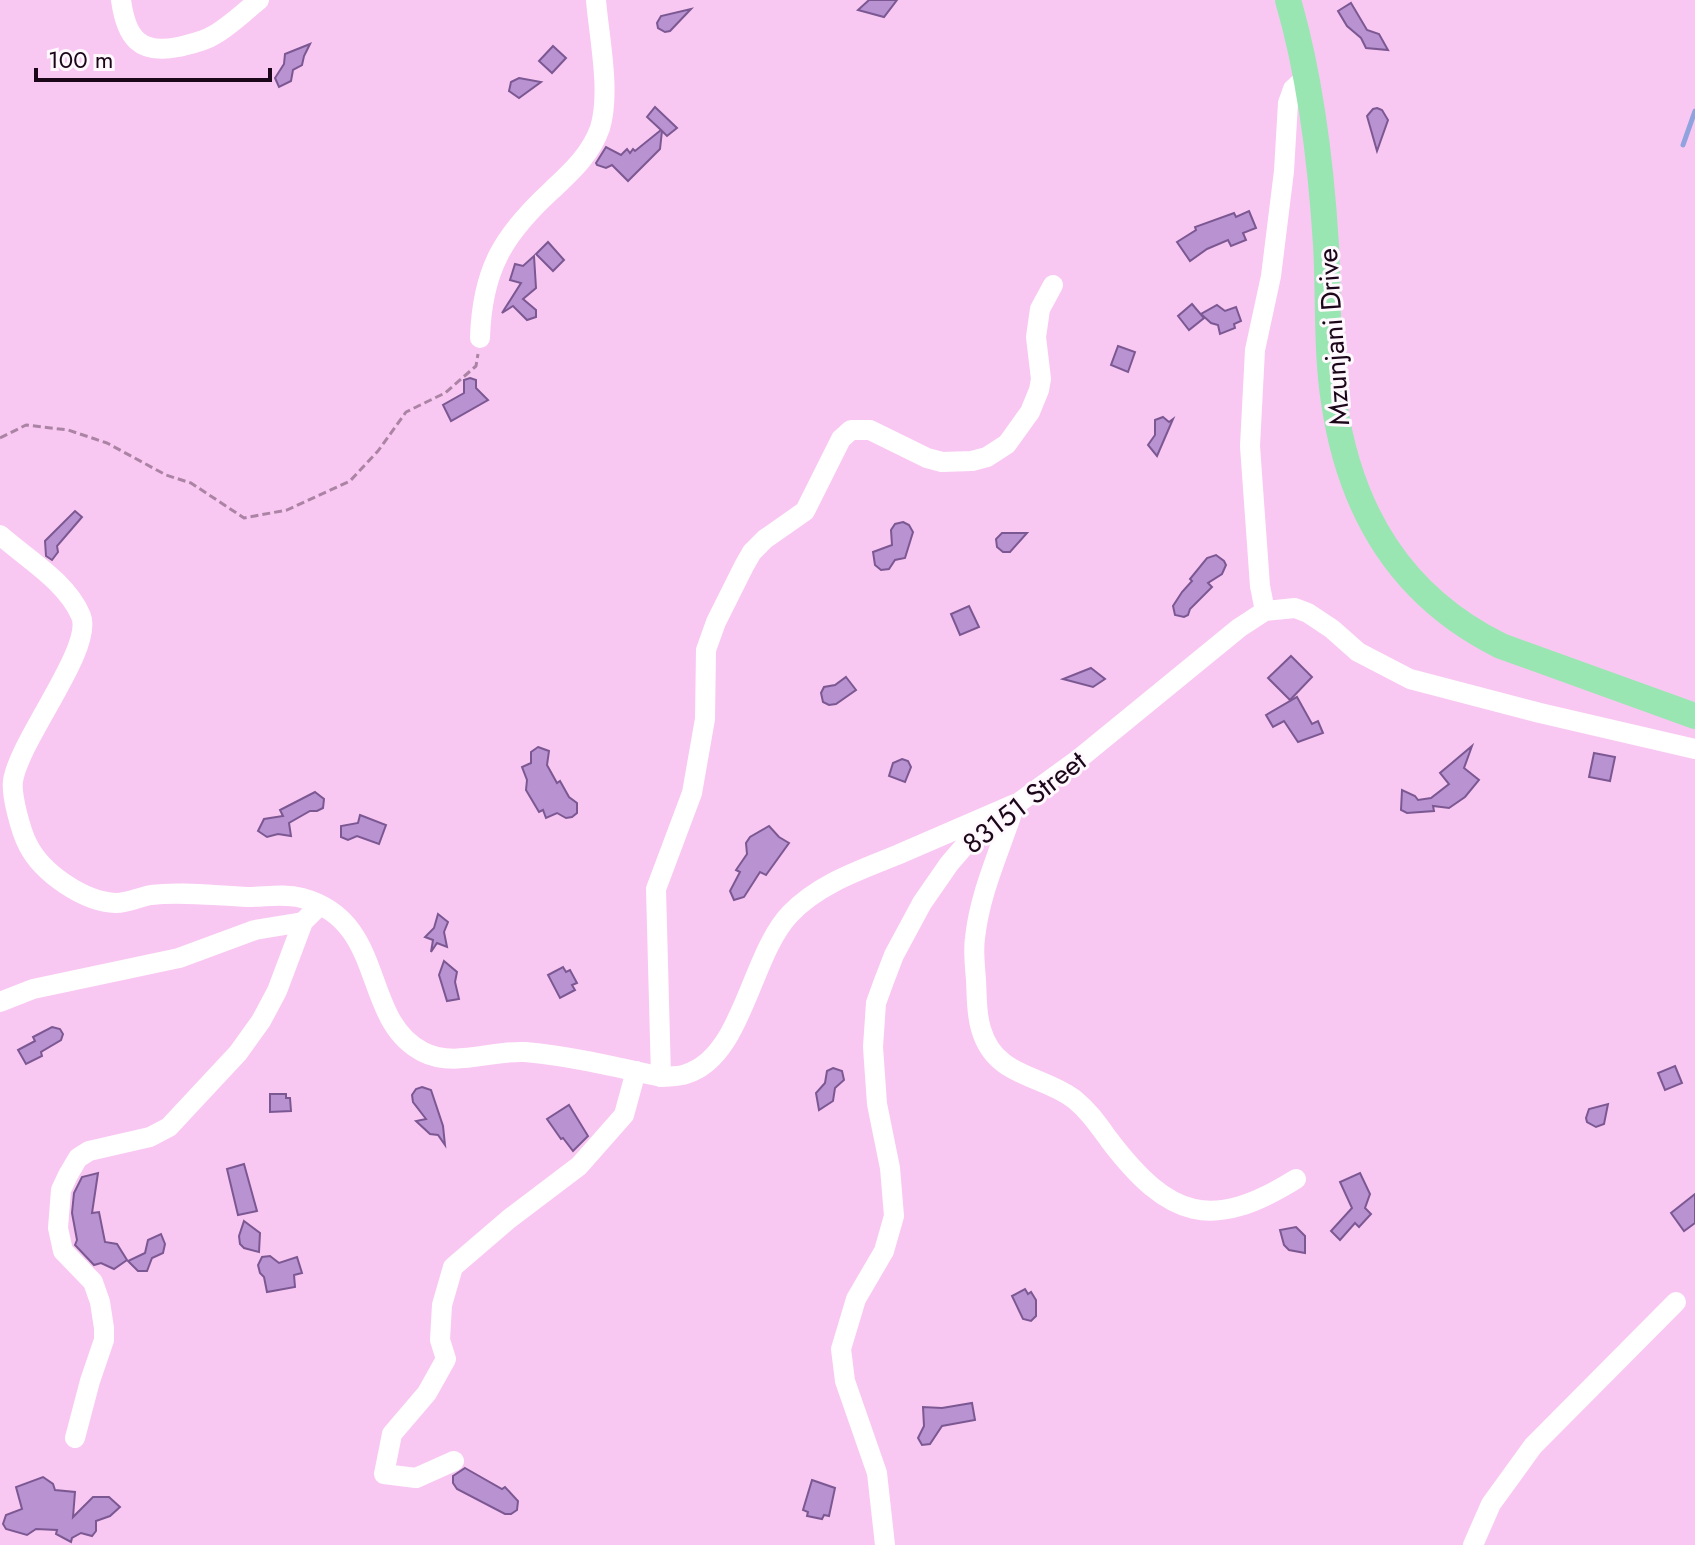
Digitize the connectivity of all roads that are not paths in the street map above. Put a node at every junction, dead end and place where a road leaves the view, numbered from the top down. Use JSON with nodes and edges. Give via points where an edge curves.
{"nodes":[{"id":1,"x":121,"y":0,"type":"edge"},
{"id":2,"x":259,"y":0,"type":"edge"},
{"id":3,"x":596,"y":0,"type":"edge"},
{"id":4,"x":1288,"y":0,"type":"edge"},
{"id":5,"x":1305,"y":78,"type":"junction"},
{"id":6,"x":1053,"y":285,"type":"dead end"},
{"id":7,"x":480,"y":338,"type":"road end"},
{"id":8,"x":0,"y":535,"type":"edge"},
{"id":9,"x":1265,"y":611,"type":"junction"},
{"id":10,"x":1695,"y":716,"type":"edge"},
{"id":11,"x":1695,"y":749,"type":"edge"},
{"id":12,"x":1015,"y":804,"type":"junction"},
{"id":13,"x":320,"y":905,"type":"junction"},
{"id":14,"x":303,"y":922,"type":"junction"},
{"id":15,"x":0,"y":1002,"type":"edge"},
{"id":16,"x":636,"y":1071,"type":"junction"},
{"id":17,"x":661,"y":1077,"type":"junction"},
{"id":18,"x":1296,"y":1179,"type":"dead end"},
{"id":19,"x":1676,"y":1302,"type":"dead end"},
{"id":20,"x":75,"y":1438,"type":"dead end"},
{"id":21,"x":454,"y":1461,"type":"dead end"},
{"id":22,"x":885,"y":1545,"type":"edge"},
{"id":23,"x":1473,"y":1545,"type":"edge"}],
"edges":[{"from":1,"to":2,"type":"street","via":[[138,43],[163,50],[211,37]]},
{"from":3,"to":7,"type":"street","via":[[601,125],[585,157],[510,232],[491,266]]},
{"from":4,"to":5,"type":"main road","name":"Mzunjani Drive"},
{"from":5,"to":9,"type":"street","via":[[1288,103],[1271,276],[1255,350],[1250,446]]},
{"from":5,"to":10,"type":"main road","name":"Mzunjani Drive","via":[[1326,245],[1333,400],[1347,469],[1365,515],[1417,585],[1476,633]]},
{"from":6,"to":17,"type":"street","via":[[1040,309],[1036,337],[1039,390],[1007,444],[987,457],[942,462],[870,430],[851,430],[841,439],[805,511],[752,552],[716,622],[706,650],[705,719],[692,793],[656,889]]},
{"from":8,"to":13,"type":"street","via":[[61,588],[82,622],[77,648],[13,782],[22,830],[41,862],[73,889],[114,903],[151,895],[280,895]]},
{"from":9,"to":11,"type":"street","via":[[1295,608],[1308,613],[1358,652],[1410,679]]},
{"from":9,"to":12,"type":"street","name":"83151 Street"},
{"from":12,"to":17,"type":"street","via":[[808,897],[776,932],[717,1055],[687,1074]]},
{"from":12,"to":18,"type":"street","via":[[985,886],[974,941],[981,1029],[988,1046],[1022,1076],[1075,1100],[1144,1181],[1170,1200],[1211,1212],[1263,1200]]},
{"from":12,"to":22,"type":"street","name":"83151 Street","via":[[973,836],[949,864],[901,942],[876,1003],[877,1104],[894,1216],[884,1251],[853,1307],[841,1349],[845,1381],[877,1473]]},
{"from":13,"to":14,"type":"street"},
{"from":13,"to":16,"type":"street","via":[[347,923],[390,1018],[410,1044],[426,1054],[464,1058],[523,1052]]},
{"from":14,"to":15,"type":"street","via":[[255,930],[179,958],[33,989]]},
{"from":14,"to":20,"type":"street","via":[[277,991],[238,1053],[169,1127],[150,1137],[89,1151],[78,1158],[61,1190],[57,1214],[63,1251],[93,1282],[104,1328]]},
{"from":16,"to":17,"type":"street"},
{"from":16,"to":21,"type":"street","via":[[624,1115],[579,1166],[453,1267],[442,1305],[440,1340],[446,1359],[427,1393],[392,1434],[384,1474],[416,1478]]},
{"from":19,"to":23,"type":"street","via":[[1533,1446],[1491,1504]]}]}
